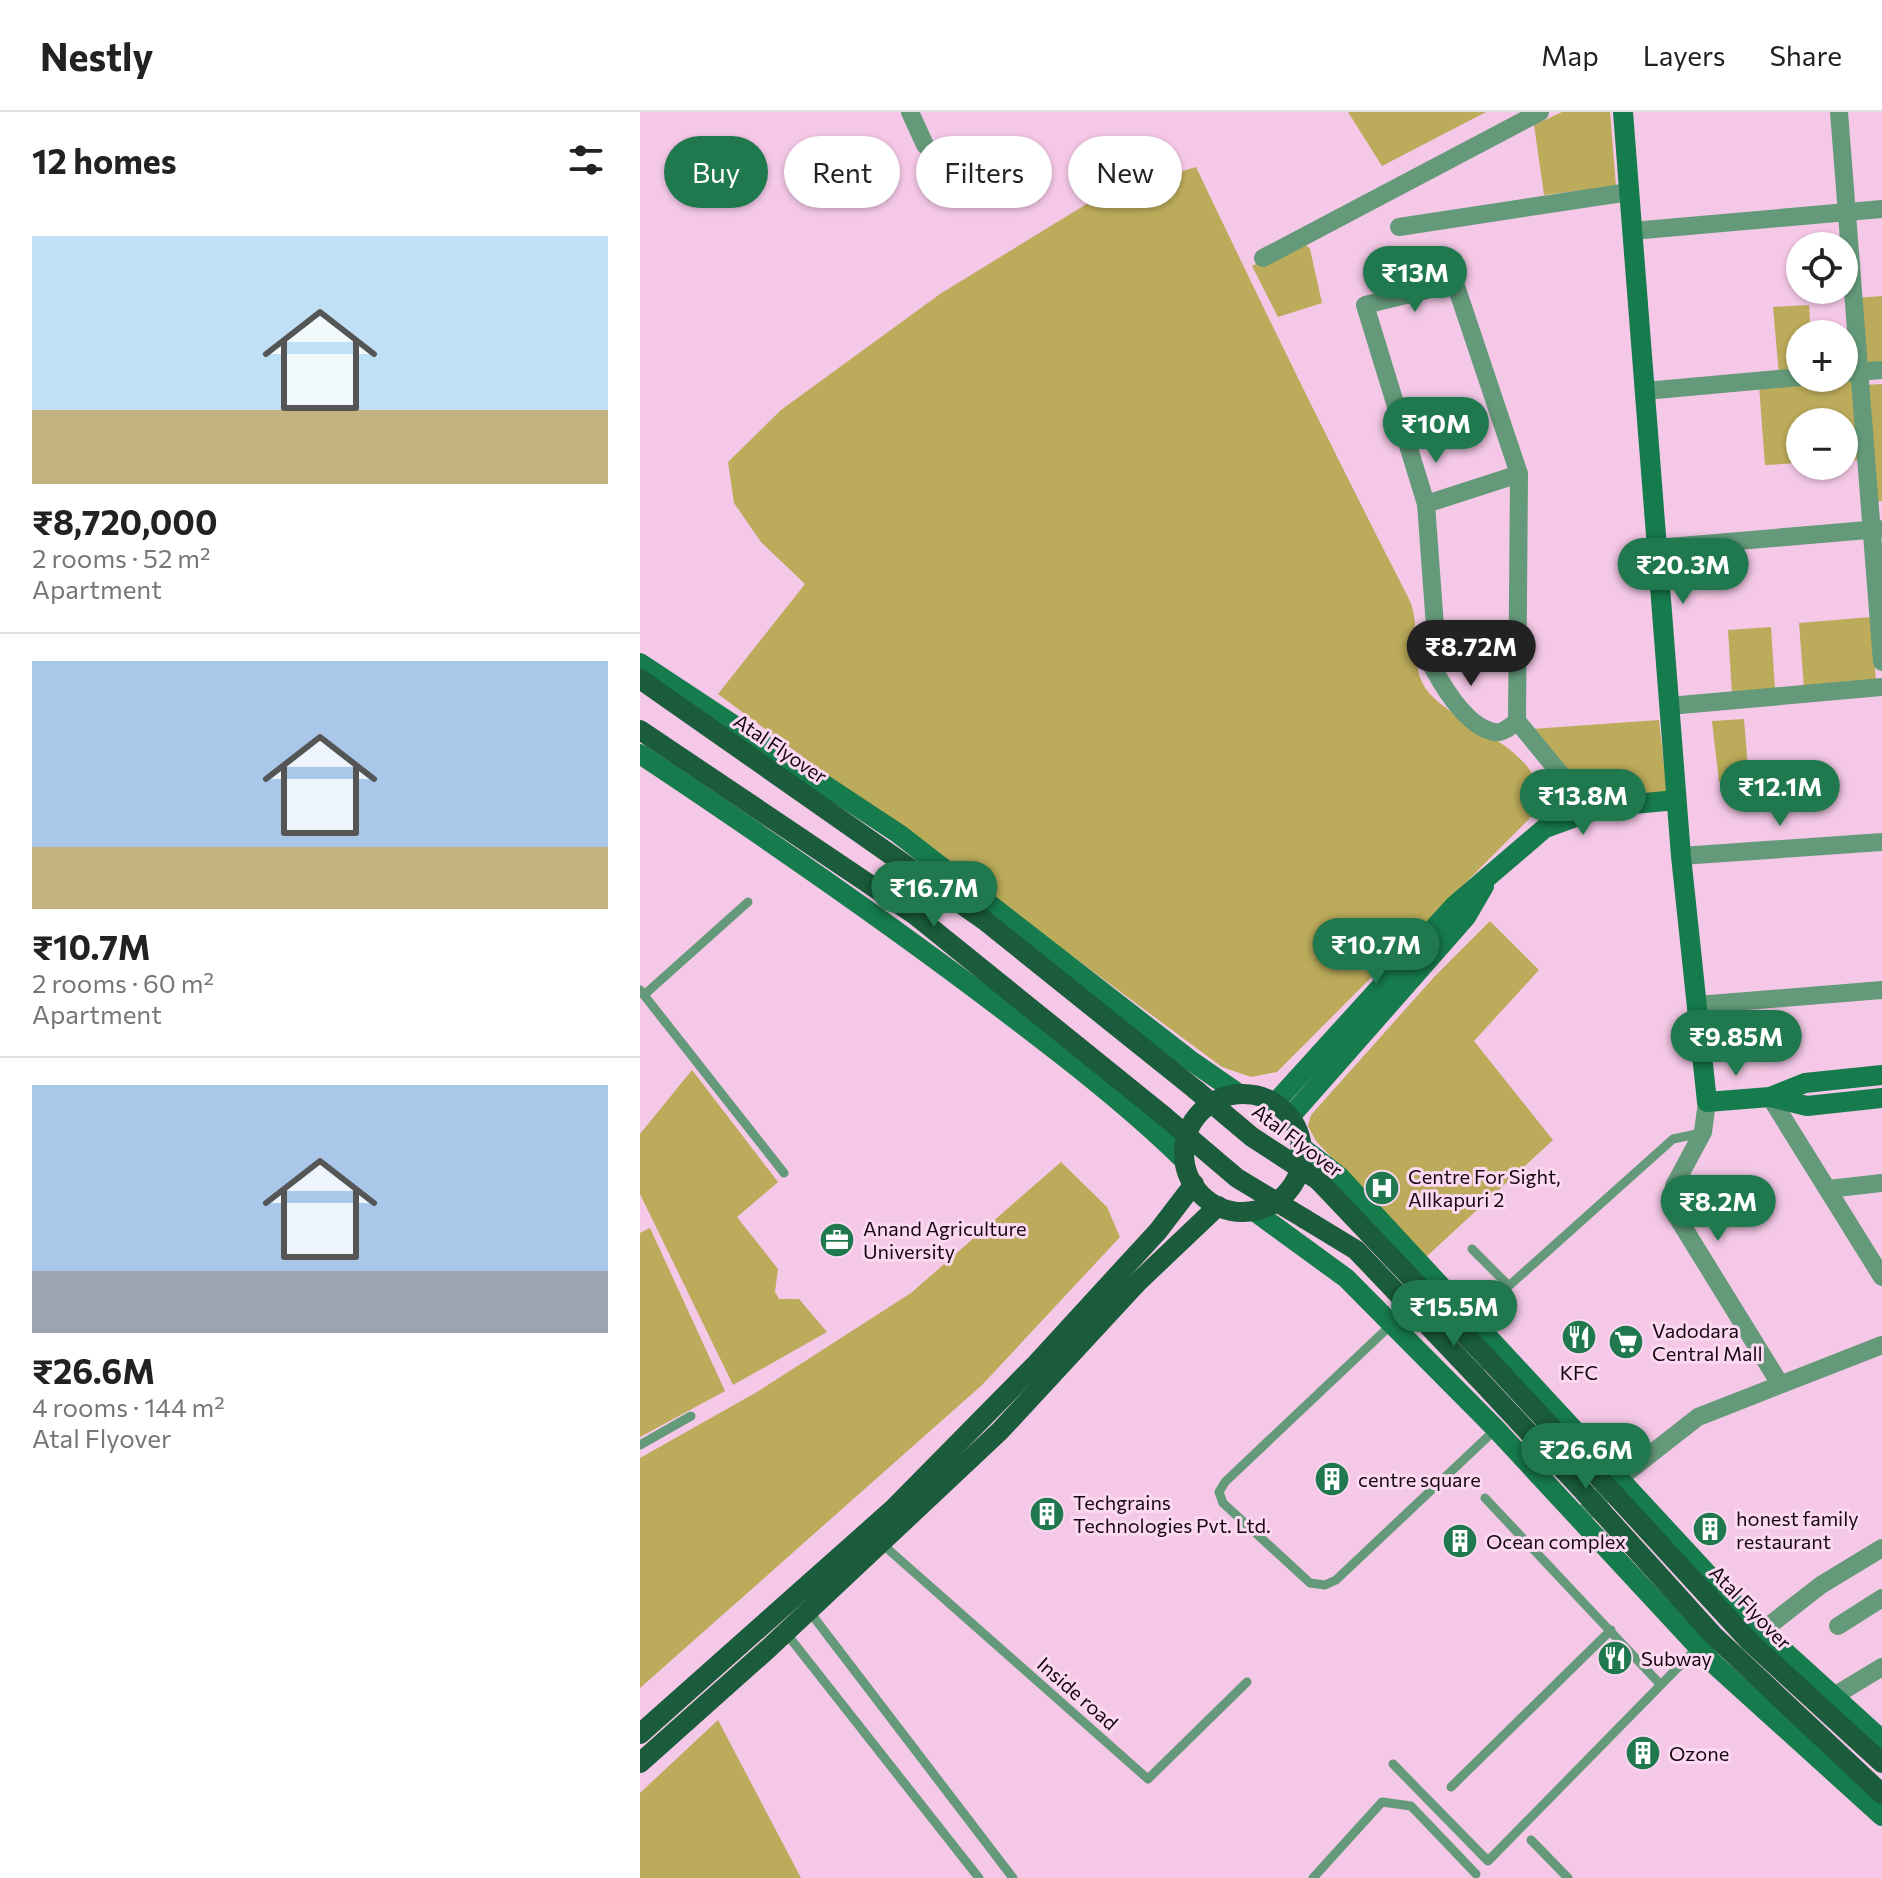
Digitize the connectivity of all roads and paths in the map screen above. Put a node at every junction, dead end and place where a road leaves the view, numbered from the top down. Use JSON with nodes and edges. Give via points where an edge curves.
{"nodes":[{"id":1,"x":910,"y":112,"type":"edge"},
{"id":2,"x":1540,"y":112,"type":"edge"},
{"id":3,"x":1623,"y":112,"type":"edge"},
{"id":4,"x":1839,"y":112,"type":"edge"},
{"id":5,"x":921,"y":136,"type":"edge"},
{"id":6,"x":1629,"y":192,"type":"junction"},
{"id":7,"x":1882,"y":209,"type":"edge"},
{"id":8,"x":1846,"y":212,"type":"junction"},
{"id":9,"x":1399,"y":227,"type":"dead end"},
{"id":10,"x":1632,"y":231,"type":"junction"},
{"id":11,"x":1263,"y":258,"type":"dead end"},
{"id":12,"x":1849,"y":320,"type":"edge"},
{"id":13,"x":1882,"y":370,"type":"edge"},
{"id":14,"x":1858,"y":372,"type":"edge"},
{"id":15,"x":1786,"y":378,"type":"edge"},
{"id":16,"x":1645,"y":391,"type":"junction"},
{"id":17,"x":1854,"y":392,"type":"edge"},
{"id":18,"x":1519,"y":474,"type":"junction"},
{"id":19,"x":1426,"y":504,"type":"junction"},
{"id":20,"x":1876,"y":530,"type":"edge"},
{"id":21,"x":1657,"y":548,"type":"junction"},
{"id":22,"x":1882,"y":662,"type":"edge"},
{"id":23,"x":640,"y":663,"type":"edge"},
{"id":24,"x":646,"y":684,"type":"edge"},
{"id":25,"x":1882,"y":687,"type":"edge"},
{"id":26,"x":1669,"y":706,"type":"junction"},
{"id":27,"x":1517,"y":721,"type":"junction"},
{"id":28,"x":640,"y":730,"type":"edge"},
{"id":29,"x":640,"y":754,"type":"edge"},
{"id":30,"x":1676,"y":800,"type":"junction"},
{"id":31,"x":1591,"y":811,"type":"junction"},
{"id":32,"x":1882,"y":842,"type":"edge"},
{"id":33,"x":1681,"y":856,"type":"junction"},
{"id":34,"x":748,"y":902,"type":"dead end"},
{"id":35,"x":1882,"y":990,"type":"edge"},
{"id":36,"x":642,"y":993,"type":"edge"},
{"id":37,"x":1697,"y":1005,"type":"junction"},
{"id":38,"x":1882,"y":1075,"type":"edge"},
{"id":39,"x":1239,"y":1094,"type":"junction"},
{"id":40,"x":1770,"y":1097,"type":"junction"},
{"id":41,"x":1882,"y":1098,"type":"edge"},
{"id":42,"x":1707,"y":1102,"type":"junction"},
{"id":43,"x":1282,"y":1110,"type":"junction"},
{"id":44,"x":1703,"y":1132,"type":"junction"},
{"id":45,"x":1300,"y":1146,"type":"junction"},
{"id":46,"x":1184,"y":1160,"type":"junction"},
{"id":47,"x":784,"y":1173,"type":"dead end"},
{"id":48,"x":1882,"y":1183,"type":"edge"},
{"id":49,"x":1194,"y":1184,"type":"junction"},
{"id":50,"x":1828,"y":1189,"type":"junction"},
{"id":51,"x":1218,"y":1206,"type":"junction"},
{"id":52,"x":1254,"y":1211,"type":"junction"},
{"id":53,"x":1472,"y":1249,"type":"dead end"},
{"id":54,"x":1882,"y":1277,"type":"edge"},
{"id":55,"x":1507,"y":1284,"type":"junction"},
{"id":56,"x":1473,"y":1318,"type":"junction"},
{"id":57,"x":1392,"y":1324,"type":"junction"},
{"id":58,"x":1490,"y":1335,"type":"junction"},
{"id":59,"x":1882,"y":1345,"type":"edge"},
{"id":60,"x":1043,"y":1372,"type":"junction"},
{"id":61,"x":1780,"y":1384,"type":"junction"},
{"id":62,"x":1455,"y":1386,"type":"junction"},
{"id":63,"x":691,"y":1416,"type":"dead end"},
{"id":64,"x":1496,"y":1429,"type":"junction"},
{"id":65,"x":640,"y":1445,"type":"edge"},
{"id":66,"x":1620,"y":1478,"type":"junction"},
{"id":67,"x":1485,"y":1498,"type":"dead end"},
{"id":68,"x":1580,"y":1518,"type":"junction"},
{"id":69,"x":881,"y":1543,"type":"junction"},
{"id":70,"x":1882,"y":1548,"type":"edge"},
{"id":71,"x":846,"y":1564,"type":"junction"},
{"id":72,"x":1882,"y":1598,"type":"edge"},
{"id":73,"x":809,"y":1611,"type":"junction"},
{"id":74,"x":1838,"y":1626,"type":"dead end"},
{"id":75,"x":1611,"y":1630,"type":"junction"},
{"id":76,"x":1762,"y":1631,"type":"junction"},
{"id":77,"x":786,"y":1633,"type":"junction"},
{"id":78,"x":1698,"y":1647,"type":"junction"},
{"id":79,"x":1882,"y":1667,"type":"edge"},
{"id":80,"x":1247,"y":1682,"type":"dead end"},
{"id":81,"x":1659,"y":1683,"type":"junction"},
{"id":82,"x":1834,"y":1696,"type":"junction"},
{"id":83,"x":1878,"y":1730,"type":"edge"},
{"id":84,"x":640,"y":1734,"type":"edge"},
{"id":85,"x":640,"y":1763,"type":"edge"},
{"id":86,"x":1882,"y":1763,"type":"edge"},
{"id":87,"x":1393,"y":1764,"type":"dead end"},
{"id":88,"x":1451,"y":1787,"type":"dead end"},
{"id":89,"x":1882,"y":1794,"type":"edge"},
{"id":90,"x":1882,"y":1816,"type":"edge"},
{"id":91,"x":1531,"y":1840,"type":"dead end"},
{"id":92,"x":1488,"y":1861,"type":"junction"},
{"id":93,"x":1474,"y":1876,"type":"edge"},
{"id":94,"x":979,"y":1878,"type":"edge"},
{"id":95,"x":1013,"y":1878,"type":"edge"},
{"id":96,"x":1313,"y":1878,"type":"edge"},
{"id":97,"x":1568,"y":1878,"type":"edge"}],
"edges":[{"from":1,"to":5,"type":"street"},
{"from":2,"to":11,"type":"street"},
{"from":3,"to":6,"type":"street"},
{"from":4,"to":8,"type":"street"},
{"from":6,"to":9,"type":"street"},
{"from":6,"to":10,"type":"street"},
{"from":7,"to":8,"type":"street"},
{"from":8,"to":10,"type":"street"},
{"from":8,"to":12,"type":"street"},
{"from":10,"to":16,"type":"street"},
{"from":13,"to":14,"type":"street"},
{"from":15,"to":16,"type":"street"},
{"from":16,"to":21,"type":"street"},
{"from":17,"to":20,"type":"street"},
{"from":18,"to":19,"type":"street"},
{"from":18,"to":19,"type":"street","via":[[1455,283],[1365,305]]},
{"from":18,"to":27,"type":"street"},
{"from":19,"to":27,"type":"street","via":[[1436,640],[1426,655],[1446,694],[1472,718],[1493,732]]},
{"from":20,"to":21,"type":"street"},
{"from":20,"to":22,"type":"street"},
{"from":21,"to":26,"type":"street"},
{"from":23,"to":39,"type":"street","via":[[899,834]]},
{"from":24,"to":86,"type":"main road","name":"Atal Flyover","bridge":true,"via":[[984,920],[1252,1137],[1318,1180],[1715,1607]]},
{"from":25,"to":26,"type":"street"},
{"from":26,"to":30,"type":"street"},
{"from":27,"to":31,"type":"street"},
{"from":28,"to":89,"type":"main road","bridge":true,"via":[[915,915],[1237,1178],[1356,1250],[1713,1635]]},
{"from":29,"to":46,"type":"street","via":[[825,876],[924,949],[1077,1066]]},
{"from":30,"to":31,"type":"street"},
{"from":30,"to":33,"type":"street"},
{"from":31,"to":43,"type":"street","via":[[1545,828],[1455,905]]},
{"from":32,"to":33,"type":"street"},
{"from":33,"to":37,"type":"street"},
{"from":34,"to":36,"type":"lane"},
{"from":35,"to":37,"type":"street"},
{"from":36,"to":47,"type":"lane"},
{"from":37,"to":42,"type":"street"},
{"from":38,"to":40,"type":"street","via":[[1805,1083]]},
{"from":39,"to":43,"type":"main road","via":[[1258,1095]]},
{"from":39,"to":46,"type":"main road","via":[[1204,1108],[1185,1140]]},
{"from":40,"to":41,"type":"street","via":[[1807,1106]]},
{"from":40,"to":42,"type":"street"},
{"from":40,"to":50,"type":"street"},
{"from":42,"to":44,"type":"street"},
{"from":43,"to":45,"type":"main road"},
{"from":44,"to":55,"type":"lane","via":[[1673,1139]]},
{"from":44,"to":61,"type":"street","via":[[1674,1186],[1674,1212]]},
{"from":45,"to":52,"type":"main road","via":[[1298,1174],[1288,1191]]},
{"from":45,"to":56,"type":"street","via":[[1339,1176]]},
{"from":46,"to":49,"type":"main road"},
{"from":48,"to":50,"type":"street"},
{"from":49,"to":51,"type":"main road"},
{"from":49,"to":60,"type":"main road"},
{"from":50,"to":54,"type":"street"},
{"from":51,"to":52,"type":"main road"},
{"from":51,"to":60,"type":"main road"},
{"from":52,"to":57,"type":"street","via":[[1346,1278]]},
{"from":53,"to":55,"type":"lane"},
{"from":55,"to":56,"type":"lane"},
{"from":56,"to":58,"type":"street"},
{"from":57,"to":62,"type":"street"},
{"from":57,"to":64,"type":"lane","via":[[1225,1482],[1219,1492],[1223,1503],[1310,1583],[1325,1585]]},
{"from":58,"to":62,"type":"street"},
{"from":58,"to":66,"type":"street"},
{"from":59,"to":61,"type":"street"},
{"from":60,"to":69,"type":"main road","via":[[1000,1431]]},
{"from":60,"to":71,"type":"main road","via":[[893,1509]]},
{"from":61,"to":66,"type":"street","via":[[1698,1417]]},
{"from":62,"to":64,"type":"street"},
{"from":63,"to":65,"type":"lane"},
{"from":64,"to":68,"type":"street"},
{"from":66,"to":68,"type":"street"},
{"from":66,"to":76,"type":"street"},
{"from":67,"to":75,"type":"lane"},
{"from":68,"to":78,"type":"street"},
{"from":69,"to":71,"type":"main road"},
{"from":69,"to":80,"type":"lane","name":"Inside road","via":[[1148,1779]]},
{"from":70,"to":76,"type":"street","via":[[1821,1585]]},
{"from":71,"to":73,"type":"main road"},
{"from":71,"to":84,"type":"main road"},
{"from":72,"to":74,"type":"street"},
{"from":73,"to":77,"type":"main road"},
{"from":73,"to":95,"type":"lane"},
{"from":75,"to":81,"type":"lane"},
{"from":75,"to":88,"type":"lane"},
{"from":76,"to":82,"type":"street"},
{"from":77,"to":85,"type":"main road"},
{"from":77,"to":94,"type":"lane"},
{"from":78,"to":81,"type":"lane"},
{"from":78,"to":90,"type":"street"},
{"from":79,"to":82,"type":"street"},
{"from":81,"to":92,"type":"lane"},
{"from":82,"to":83,"type":"street"},
{"from":87,"to":92,"type":"lane"},
{"from":91,"to":97,"type":"lane"},
{"from":92,"to":93,"type":"lane"},
{"from":93,"to":96,"type":"lane","via":[[1411,1806],[1382,1802]]}]}
